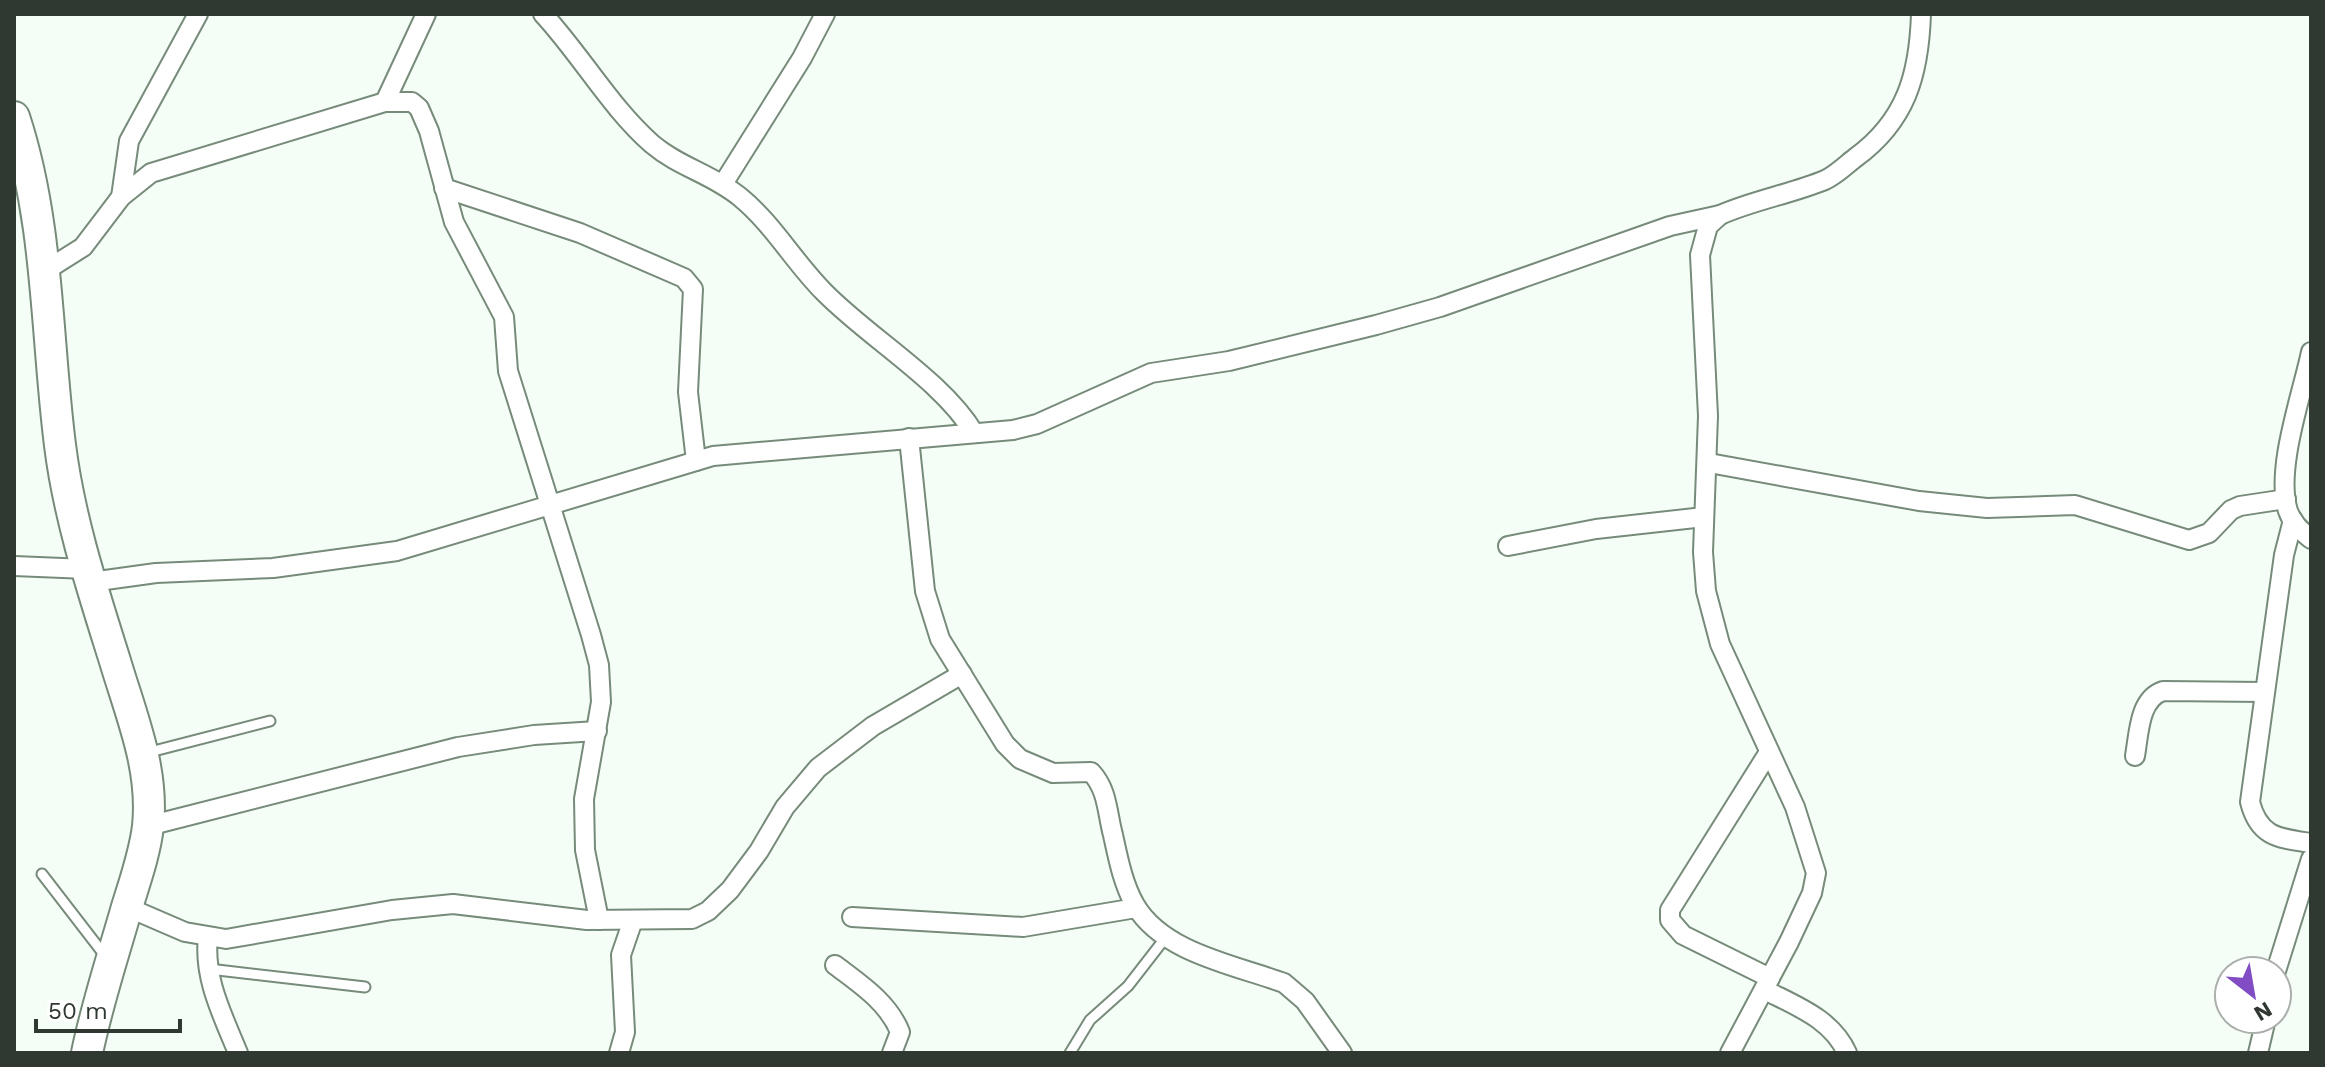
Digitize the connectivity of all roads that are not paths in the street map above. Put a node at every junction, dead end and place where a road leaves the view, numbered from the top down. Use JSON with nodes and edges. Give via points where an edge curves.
{"nodes":[{"id":1,"x":198,"y":14,"type":"edge"},
{"id":2,"x":426,"y":14,"type":"edge"},
{"id":3,"x":543,"y":14,"type":"edge"},
{"id":4,"x":825,"y":14,"type":"edge"},
{"id":5,"x":1921,"y":14,"type":"edge"},
{"id":6,"x":385,"y":102,"type":"junction"},
{"id":7,"x":14,"y":117,"type":"edge"},
{"id":8,"x":723,"y":184,"type":"junction"},
{"id":9,"x":444,"y":188,"type":"junction"},
{"id":10,"x":121,"y":197,"type":"junction"},
{"id":11,"x":1720,"y":215,"type":"junction"},
{"id":12,"x":45,"y":271,"type":"junction"},
{"id":13,"x":2311,"y":352,"type":"edge"},
{"id":14,"x":974,"y":433,"type":"junction"},
{"id":15,"x":909,"y":438,"type":"junction"},
{"id":16,"x":696,"y":461,"type":"junction"},
{"id":17,"x":1709,"y":463,"type":"junction"},
{"id":18,"x":2286,"y":499,"type":"junction"},
{"id":19,"x":550,"y":504,"type":"junction"},
{"id":20,"x":1704,"y":517,"type":"junction"},
{"id":21,"x":2293,"y":520,"type":"junction"},
{"id":22,"x":2311,"y":539,"type":"edge"},
{"id":23,"x":1508,"y":546,"type":"dead end"},
{"id":24,"x":14,"y":566,"type":"edge"},
{"id":25,"x":89,"y":576,"type":"junction"},
{"id":26,"x":962,"y":674,"type":"junction"},
{"id":27,"x":2264,"y":692,"type":"junction"},
{"id":28,"x":270,"y":721,"type":"dead end"},
{"id":29,"x":597,"y":731,"type":"junction"},
{"id":30,"x":1769,"y":752,"type":"junction"},
{"id":31,"x":144,"y":754,"type":"junction"},
{"id":32,"x":2135,"y":756,"type":"dead end"},
{"id":33,"x":148,"y":826,"type":"junction"},
{"id":34,"x":2311,"y":843,"type":"edge"},
{"id":35,"x":2311,"y":859,"type":"edge"},
{"id":36,"x":42,"y":874,"type":"dead end"},
{"id":37,"x":127,"y":907,"type":"junction"},
{"id":38,"x":1136,"y":908,"type":"junction"},
{"id":39,"x":852,"y":917,"type":"dead end"},
{"id":40,"x":599,"y":920,"type":"junction"},
{"id":41,"x":633,"y":920,"type":"junction"},
{"id":42,"x":208,"y":937,"type":"junction"},
{"id":43,"x":1166,"y":937,"type":"junction"},
{"id":44,"x":2281,"y":955,"type":"edge"},
{"id":45,"x":110,"y":963,"type":"junction"},
{"id":46,"x":835,"y":965,"type":"dead end"},
{"id":47,"x":207,"y":968,"type":"junction"},
{"id":48,"x":1767,"y":984,"type":"junction"},
{"id":49,"x":365,"y":987,"type":"dead end"},
{"id":50,"x":87,"y":1053,"type":"edge"},
{"id":51,"x":238,"y":1053,"type":"edge"},
{"id":52,"x":619,"y":1053,"type":"edge"},
{"id":53,"x":892,"y":1053,"type":"edge"},
{"id":54,"x":1070,"y":1053,"type":"edge"},
{"id":55,"x":1342,"y":1053,"type":"edge"},
{"id":56,"x":1730,"y":1053,"type":"edge"},
{"id":57,"x":1847,"y":1053,"type":"edge"}],
"edges":[{"from":1,"to":10,"type":"street","via":[[129,141]]},
{"from":2,"to":6,"type":"street"},
{"from":3,"to":8,"type":"street","via":[[631,125],[676,163]]},
{"from":4,"to":8,"type":"street"},
{"from":5,"to":11,"type":"street","via":[[1920,45],[1903,108],[1870,147],[1828,179]]},
{"from":6,"to":9,"type":"street","via":[[412,102],[419,108]]},
{"from":6,"to":10,"type":"street","via":[[158,171]]},
{"from":7,"to":12,"type":"highway","via":[[31,176]]},
{"from":8,"to":14,"type":"street","via":[[762,217],[820,289],[860,328],[959,409]]},
{"from":9,"to":16,"type":"street","via":[[580,233],[684,278],[693,289],[688,392]]},
{"from":9,"to":19,"type":"street","via":[[454,222],[504,317],[508,371]]},
{"from":10,"to":12,"type":"street","via":[[83,247]]},
{"from":11,"to":14,"type":"street","via":[[1636,237],[1440,307],[1267,352],[1151,373],[1037,424]]},
{"from":11,"to":17,"type":"street","via":[[1708,226],[1700,255]]},
{"from":12,"to":25,"type":"highway","via":[[60,447]]},
{"from":13,"to":18,"type":"street","via":[[2289,449]]},
{"from":14,"to":15,"type":"street"},
{"from":15,"to":16,"type":"street","via":[[743,451]]},
{"from":15,"to":26,"type":"street","via":[[925,591],[934,626]]},
{"from":16,"to":19,"type":"street"},
{"from":17,"to":18,"type":"street","via":[[1919,501],[1987,508],[2075,505],[2189,540],[2209,533],[2240,506]]},
{"from":17,"to":20,"type":"street"},
{"from":18,"to":21,"type":"street"},
{"from":19,"to":25,"type":"street","via":[[374,555],[273,568]]},
{"from":19,"to":29,"type":"street","via":[[599,665]]},
{"from":20,"to":23,"type":"street"},
{"from":20,"to":30,"type":"street","via":[[1711,615]]},
{"from":21,"to":22,"type":"street"},
{"from":21,"to":27,"type":"street"},
{"from":24,"to":25,"type":"street"},
{"from":25,"to":31,"type":"highway"},
{"from":26,"to":38,"type":"street","via":[[1020,759],[1053,773],[1091,772],[1099,780]]},
{"from":26,"to":41,"type":"street","via":[[873,726],[818,768],[730,890],[708,911],[692,919]]},
{"from":27,"to":32,"type":"street","via":[[2152,695]]},
{"from":27,"to":34,"type":"street","via":[[2250,802],[2254,818],[2273,837]]},
{"from":28,"to":31,"type":"lane"},
{"from":29,"to":33,"type":"street","via":[[458,747]]},
{"from":29,"to":40,"type":"street","via":[[584,799],[585,850]]},
{"from":30,"to":48,"type":"street","via":[[1795,807],[1816,873],[1812,893]]},
{"from":30,"to":48,"type":"street","via":[[1670,910],[1670,920],[1683,935]]},
{"from":31,"to":33,"type":"highway"},
{"from":33,"to":37,"type":"highway"},
{"from":35,"to":44,"type":"street"},
{"from":36,"to":45,"type":"lane"},
{"from":37,"to":42,"type":"street"},
{"from":37,"to":45,"type":"highway"},
{"from":38,"to":39,"type":"street","via":[[1023,927]]},
{"from":38,"to":43,"type":"street"},
{"from":40,"to":41,"type":"street"},
{"from":40,"to":42,"type":"street","via":[[453,904],[226,939]]},
{"from":41,"to":52,"type":"street","via":[[621,955],[625,1032]]},
{"from":42,"to":47,"type":"street"},
{"from":43,"to":54,"type":"lane","via":[[1128,986],[1090,1020]]},
{"from":43,"to":55,"type":"street","via":[[1284,983],[1296,991]]},
{"from":45,"to":50,"type":"highway"},
{"from":46,"to":53,"type":"street","via":[[894,1017],[900,1032]]},
{"from":47,"to":49,"type":"lane"},
{"from":47,"to":51,"type":"street"},
{"from":48,"to":56,"type":"street"},
{"from":48,"to":57,"type":"street","via":[[1825,1023],[1841,1038]]}]}
